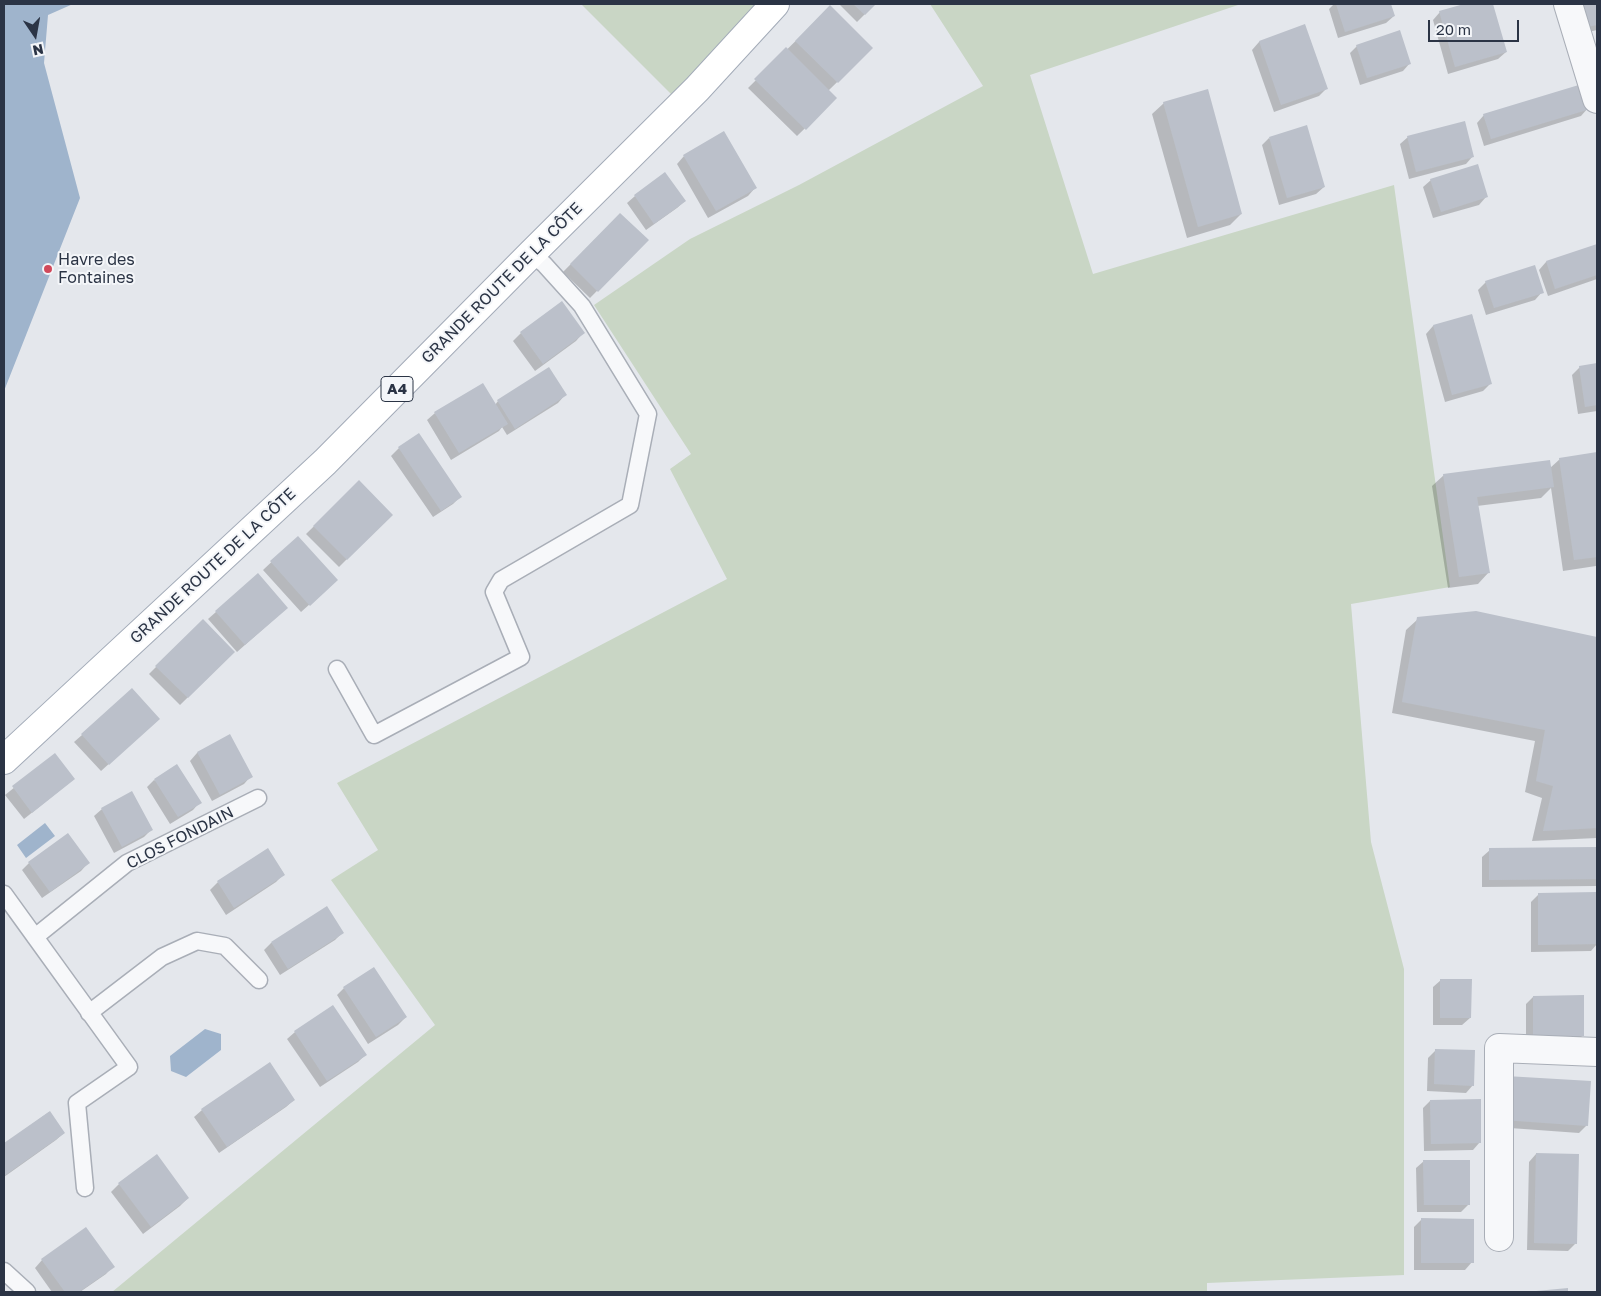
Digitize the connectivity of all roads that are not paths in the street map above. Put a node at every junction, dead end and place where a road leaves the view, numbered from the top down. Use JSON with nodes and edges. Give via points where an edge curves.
{"nodes":[{"id":1,"x":775,"y":4,"type":"edge"},
{"id":2,"x":1568,"y":4,"type":"edge"},
{"id":3,"x":1597,"y":99,"type":"edge"},
{"id":4,"x":531,"y":254,"type":"junction"},
{"id":5,"x":337,"y":669,"type":"dead end"},
{"id":6,"x":4,"y":760,"type":"edge"},
{"id":7,"x":258,"y":798,"type":"dead end"},
{"id":8,"x":4,"y":894,"type":"edge"},
{"id":9,"x":34,"y":937,"type":"junction"},
{"id":10,"x":259,"y":980,"type":"dead end"},
{"id":11,"x":89,"y":1013,"type":"junction"},
{"id":12,"x":1597,"y":1052,"type":"edge"},
{"id":13,"x":85,"y":1188,"type":"dead end"},
{"id":14,"x":1499,"y":1237,"type":"dead end"},
{"id":15,"x":4,"y":1271,"type":"edge"},
{"id":16,"x":27,"y":1292,"type":"edge"}],
"edges":[{"from":1,"to":4,"type":"main road","name":"GRANDE ROUTE DE LA CÔTE","number":"A4","via":[[697,89]]},
{"from":2,"to":3,"type":"street"},
{"from":4,"to":5,"type":"lane","via":[[582,306],[648,414],[630,505],[501,580],[494,592],[521,657],[374,735]]},
{"from":4,"to":6,"type":"main road","name":"GRANDE ROUTE DE LA CÔTE","number":"A4","via":[[325,462]]},
{"from":7,"to":9,"type":"lane","name":"CLOS FONDAIN","via":[[127,863]]},
{"from":8,"to":9,"type":"lane"},
{"from":9,"to":11,"type":"lane"},
{"from":10,"to":11,"type":"lane","via":[[225,946],[197,941],[162,957]]},
{"from":11,"to":13,"type":"lane","via":[[129,1067],[77,1103]]},
{"from":12,"to":14,"type":"street","via":[[1499,1048]]},
{"from":15,"to":16,"type":"lane"}]}
